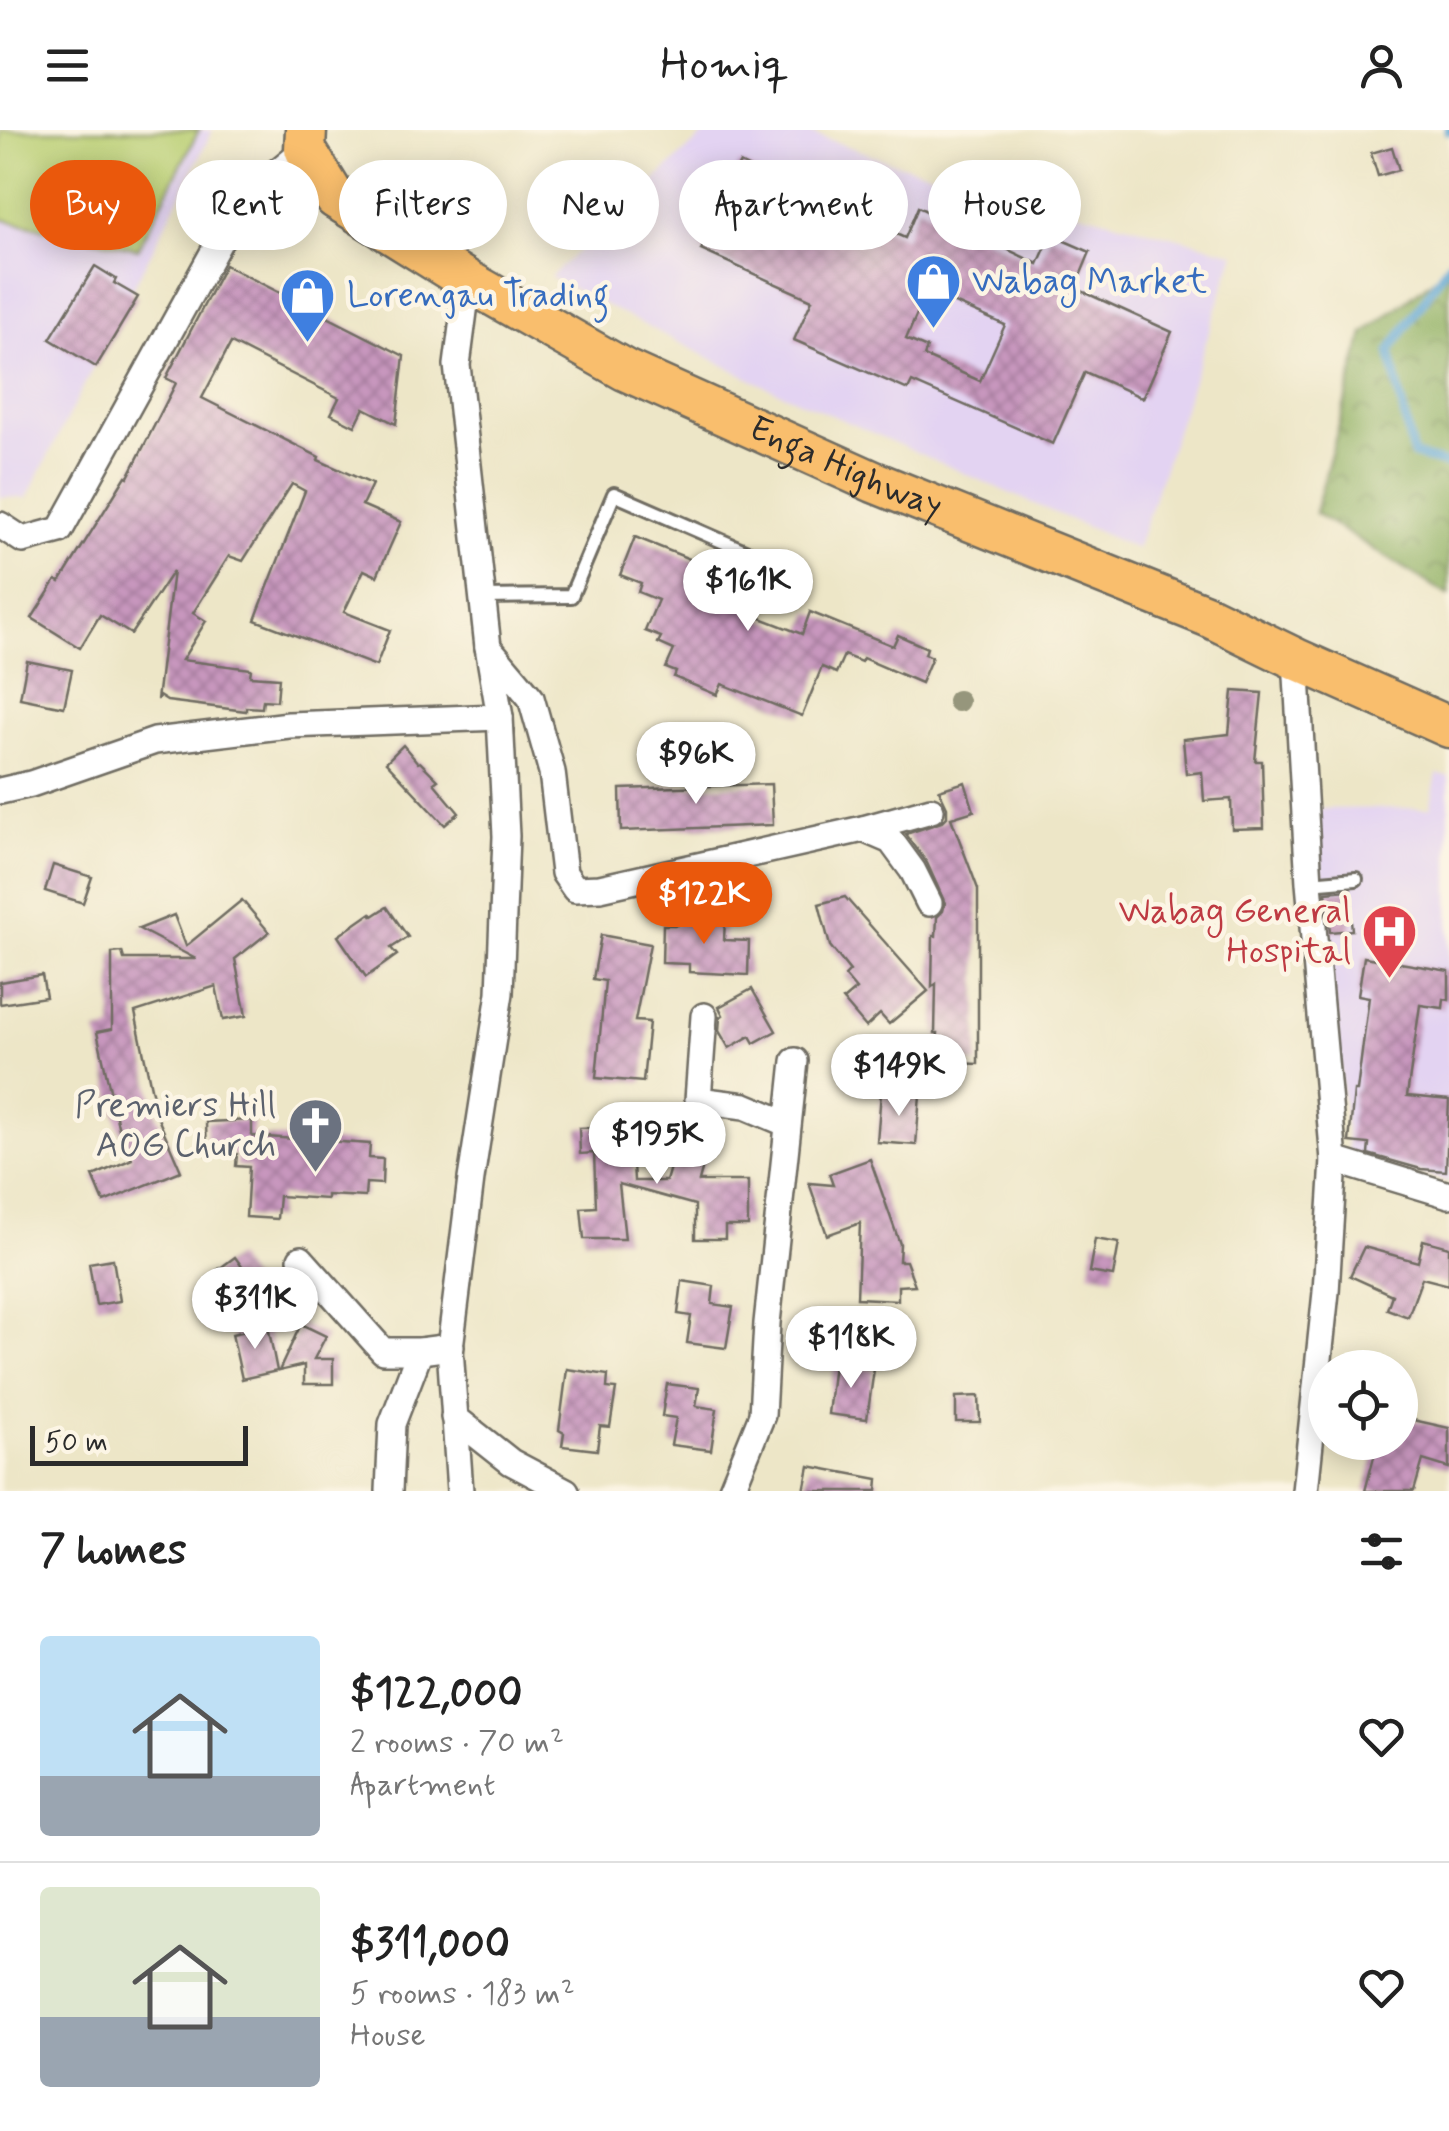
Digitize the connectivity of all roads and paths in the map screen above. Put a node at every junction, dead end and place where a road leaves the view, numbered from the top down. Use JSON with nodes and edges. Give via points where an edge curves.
{"nodes":[{"id":1,"x":306,"y":140,"type":"edge"},
{"id":2,"x":468,"y":281,"type":"junction"},
{"id":3,"x":0,"y":525,"type":"edge"},
{"id":4,"x":770,"y":562,"type":"dead end"},
{"id":5,"x":482,"y":598,"type":"junction"},
{"id":6,"x":488,"y":647,"type":"junction"},
{"id":7,"x":1296,"y":659,"type":"junction"},
{"id":8,"x":500,"y":717,"type":"junction"},
{"id":9,"x":1449,"y":727,"type":"edge"},
{"id":10,"x":0,"y":792,"type":"edge"},
{"id":11,"x":931,"y":810,"type":"dead end"},
{"id":12,"x":864,"y":829,"type":"junction"},
{"id":13,"x":1356,"y":879,"type":"dead end"},
{"id":14,"x":1309,"y":882,"type":"junction"},
{"id":15,"x":928,"y":903,"type":"dead end"},
{"id":16,"x":704,"y":1016,"type":"dead end"},
{"id":17,"x":795,"y":1061,"type":"dead end"},
{"id":18,"x":788,"y":1124,"type":"junction"},
{"id":19,"x":1334,"y":1160,"type":"junction"},
{"id":20,"x":1449,"y":1195,"type":"edge"},
{"id":21,"x":300,"y":1259,"type":"dead end"},
{"id":22,"x":451,"y":1347,"type":"junction"},
{"id":23,"x":420,"y":1351,"type":"junction"},
{"id":24,"x":454,"y":1417,"type":"junction"},
{"id":25,"x":389,"y":1491,"type":"edge"},
{"id":26,"x":460,"y":1491,"type":"edge"},
{"id":27,"x":566,"y":1491,"type":"edge"},
{"id":28,"x":731,"y":1491,"type":"edge"},
{"id":29,"x":1305,"y":1491,"type":"edge"}],
"edges":[{"from":1,"to":2,"type":"main road","name":"Enga Highway","via":[[335,198]]},
{"from":1,"to":3,"type":"street","via":[[234,215],[60,530],[23,540]]},
{"from":2,"to":5,"type":"street","via":[[457,365]]},
{"from":2,"to":7,"type":"main road","name":"Enga Highway","via":[[625,370]]},
{"from":4,"to":5,"type":"lane","via":[[614,494],[571,596]]},
{"from":5,"to":6,"type":"street"},
{"from":6,"to":8,"type":"street"},
{"from":6,"to":12,"type":"street","via":[[531,698],[552,772],[564,873],[575,889]]},
{"from":7,"to":9,"type":"main road","name":"Enga Highway"},
{"from":7,"to":14,"type":"street"},
{"from":8,"to":10,"type":"street","via":[[289,724],[155,741]]},
{"from":8,"to":22,"type":"street","via":[[506,836],[500,993]]},
{"from":11,"to":12,"type":"street"},
{"from":12,"to":15,"type":"street","via":[[891,841]]},
{"from":13,"to":14,"type":"lane"},
{"from":14,"to":19,"type":"street"},
{"from":16,"to":18,"type":"street","via":[[698,1100],[745,1106]]},
{"from":17,"to":18,"type":"street"},
{"from":18,"to":28,"type":"street","via":[[762,1415]]},
{"from":19,"to":20,"type":"street"},
{"from":19,"to":29,"type":"street"},
{"from":21,"to":23,"type":"street","via":[[383,1351]]},
{"from":22,"to":23,"type":"street"},
{"from":22,"to":24,"type":"street"},
{"from":23,"to":25,"type":"street","via":[[392,1424]]},
{"from":24,"to":26,"type":"street"},
{"from":24,"to":27,"type":"street","via":[[511,1462]]}]}
